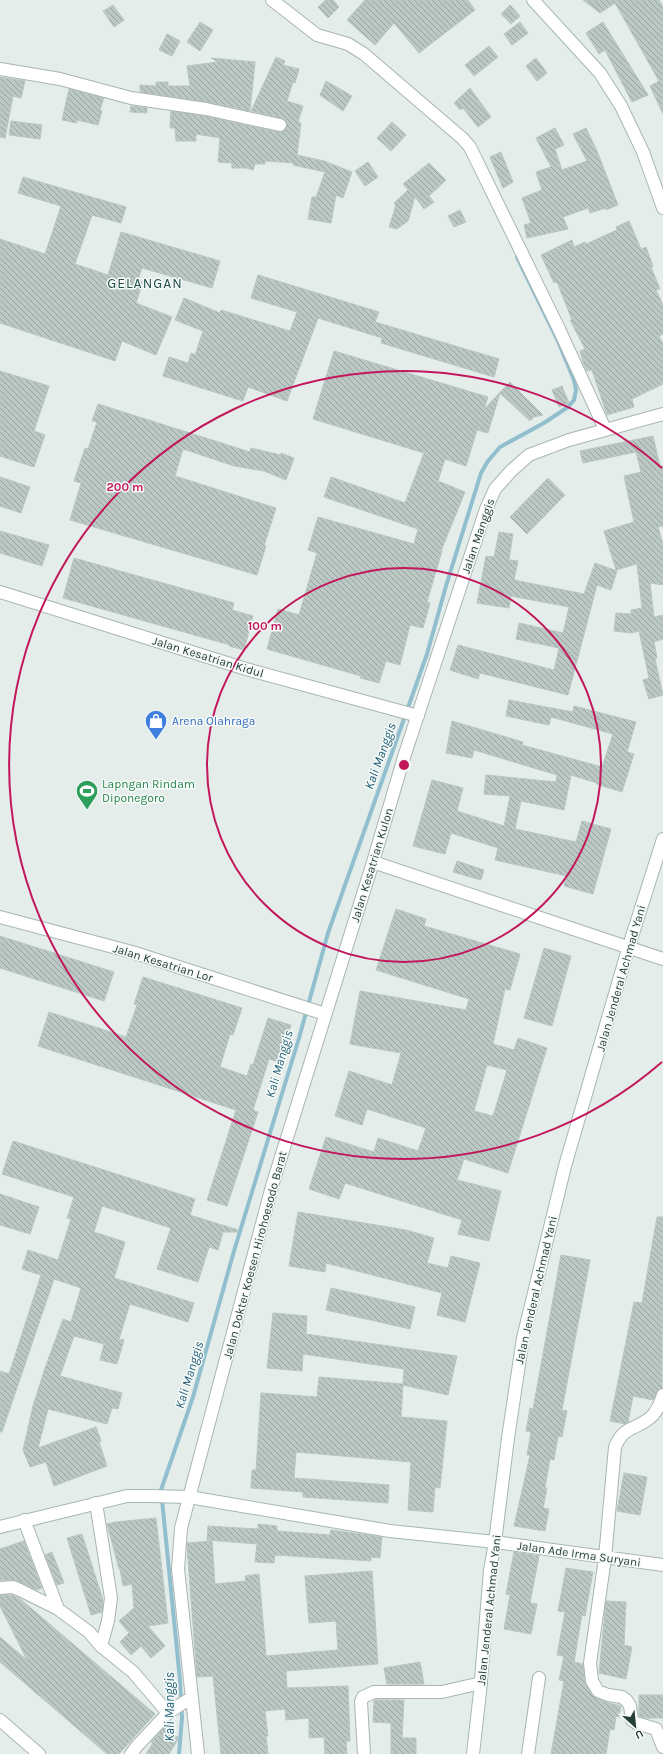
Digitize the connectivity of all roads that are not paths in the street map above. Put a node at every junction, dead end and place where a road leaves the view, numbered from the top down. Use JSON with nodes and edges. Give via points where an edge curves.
{"nodes":[{"id":1,"x":272,"y":0,"type":"edge"},
{"id":2,"x":533,"y":0,"type":"edge"},
{"id":3,"x":0,"y":69,"type":"edge"},
{"id":4,"x":280,"y":125,"type":"dead end"},
{"id":5,"x":663,"y":208,"type":"edge"},
{"id":6,"x":663,"y":414,"type":"edge"},
{"id":7,"x":605,"y":429,"type":"junction"},
{"id":8,"x":0,"y":592,"type":"edge"},
{"id":9,"x":418,"y":716,"type":"junction"},
{"id":10,"x":663,"y":840,"type":"edge"},
{"id":11,"x":373,"y":862,"type":"junction"},
{"id":12,"x":0,"y":917,"type":"edge"},
{"id":13,"x":628,"y":949,"type":"junction"},
{"id":14,"x":663,"y":959,"type":"edge"},
{"id":15,"x":325,"y":1014,"type":"junction"},
{"id":16,"x":663,"y":1395,"type":"edge"},
{"id":17,"x":189,"y":1497,"type":"junction"},
{"id":18,"x":96,"y":1504,"type":"junction"},
{"id":19,"x":24,"y":1520,"type":"junction"},
{"id":20,"x":0,"y":1527,"type":"edge"},
{"id":21,"x":495,"y":1542,"type":"junction"},
{"id":22,"x":605,"y":1558,"type":"junction"},
{"id":23,"x":663,"y":1565,"type":"edge"},
{"id":24,"x":0,"y":1588,"type":"edge"},
{"id":25,"x":58,"y":1609,"type":"junction"},
{"id":26,"x":101,"y":1646,"type":"junction"},
{"id":27,"x":539,"y":1678,"type":"dead end"},
{"id":28,"x":481,"y":1683,"type":"junction"},
{"id":29,"x":190,"y":1698,"type":"junction"},
{"id":30,"x":173,"y":1710,"type":"junction"},
{"id":31,"x":0,"y":1720,"type":"edge"},
{"id":32,"x":663,"y":1747,"type":"edge"},
{"id":33,"x":39,"y":1754,"type":"edge"},
{"id":34,"x":131,"y":1754,"type":"edge"},
{"id":35,"x":198,"y":1754,"type":"edge"},
{"id":36,"x":364,"y":1754,"type":"edge"},
{"id":37,"x":473,"y":1754,"type":"edge"},
{"id":38,"x":528,"y":1754,"type":"edge"}],
"edges":[{"from":1,"to":7,"type":"street","via":[[317,35],[348,44],[364,54],[470,147]]},
{"from":2,"to":5,"type":"street","via":[[600,74],[621,106],[643,152]]},
{"from":3,"to":4,"type":"street","via":[[60,79],[131,98],[233,114]]},
{"from":6,"to":7,"type":"street","name":"Jalan Manggis"},
{"from":7,"to":9,"type":"street","name":"Jalan Manggis","via":[[528,456],[495,489],[486,509]]},
{"from":8,"to":9,"type":"street","name":"Jalan Kesatrian Kidul","via":[[246,668]]},
{"from":9,"to":11,"type":"street","name":"Jalan Kesatrian Kulon"},
{"from":10,"to":13,"type":"street","name":"Jalan Jenderal Achmad Yani"},
{"from":11,"to":13,"type":"street"},
{"from":11,"to":15,"type":"street","name":"Jalan Kesatrian Kulon"},
{"from":12,"to":15,"type":"street","name":"Jalan Kesatrian Lor","via":[[132,952]]},
{"from":13,"to":14,"type":"street"},
{"from":13,"to":21,"type":"street","name":"Jalan Jenderal Achmad Yani","via":[[565,1166],[523,1338]]},
{"from":15,"to":17,"type":"street","name":"Jalan Dokter Koesen Hirohoesodo Barat","via":[[272,1186]]},
{"from":16,"to":22,"type":"street","via":[[652,1416],[620,1435],[615,1447]]},
{"from":17,"to":18,"type":"street","name":"Jalan Ade Irma Suryani","via":[[127,1496]]},
{"from":17,"to":21,"type":"street","name":"Jalan Ade Irma Suryani","via":[[390,1531]]},
{"from":17,"to":29,"type":"street","name":"Jalan Dokter Koesen Hirohoesodo Barat","via":[[181,1528],[178,1569]]},
{"from":18,"to":19,"type":"street","name":"Jalan Ade Irma Suryani"},
{"from":18,"to":26,"type":"street","via":[[111,1598]]},
{"from":19,"to":20,"type":"street","name":"Jalan Ade Irma Suryani"},
{"from":19,"to":25,"type":"street"},
{"from":21,"to":22,"type":"street","name":"Jalan Ade Irma Suryani"},
{"from":21,"to":28,"type":"street","name":"Jalan Jenderal Achmad Yani","via":[[490,1570]]},
{"from":22,"to":23,"type":"street","name":"Jalan Ade Irma Suryani"},
{"from":22,"to":32,"type":"street","via":[[590,1663],[592,1681],[598,1691],[622,1697],[627,1701],[632,1720],[656,1729]]},
{"from":24,"to":25,"type":"street","via":[[13,1587]]},
{"from":25,"to":26,"type":"street","via":[[89,1632]]},
{"from":26,"to":30,"type":"street"},
{"from":27,"to":38,"type":"street"},
{"from":28,"to":36,"type":"street","via":[[442,1692],[374,1692],[363,1697],[361,1702]]},
{"from":28,"to":37,"type":"street","name":"Jalan Jenderal Achmad Yani"},
{"from":29,"to":30,"type":"street"},
{"from":29,"to":35,"type":"street","name":"Jalan Dokter Koesen Hirohoesodo Barat"},
{"from":30,"to":34,"type":"street"},
{"from":31,"to":33,"type":"street"}]}
